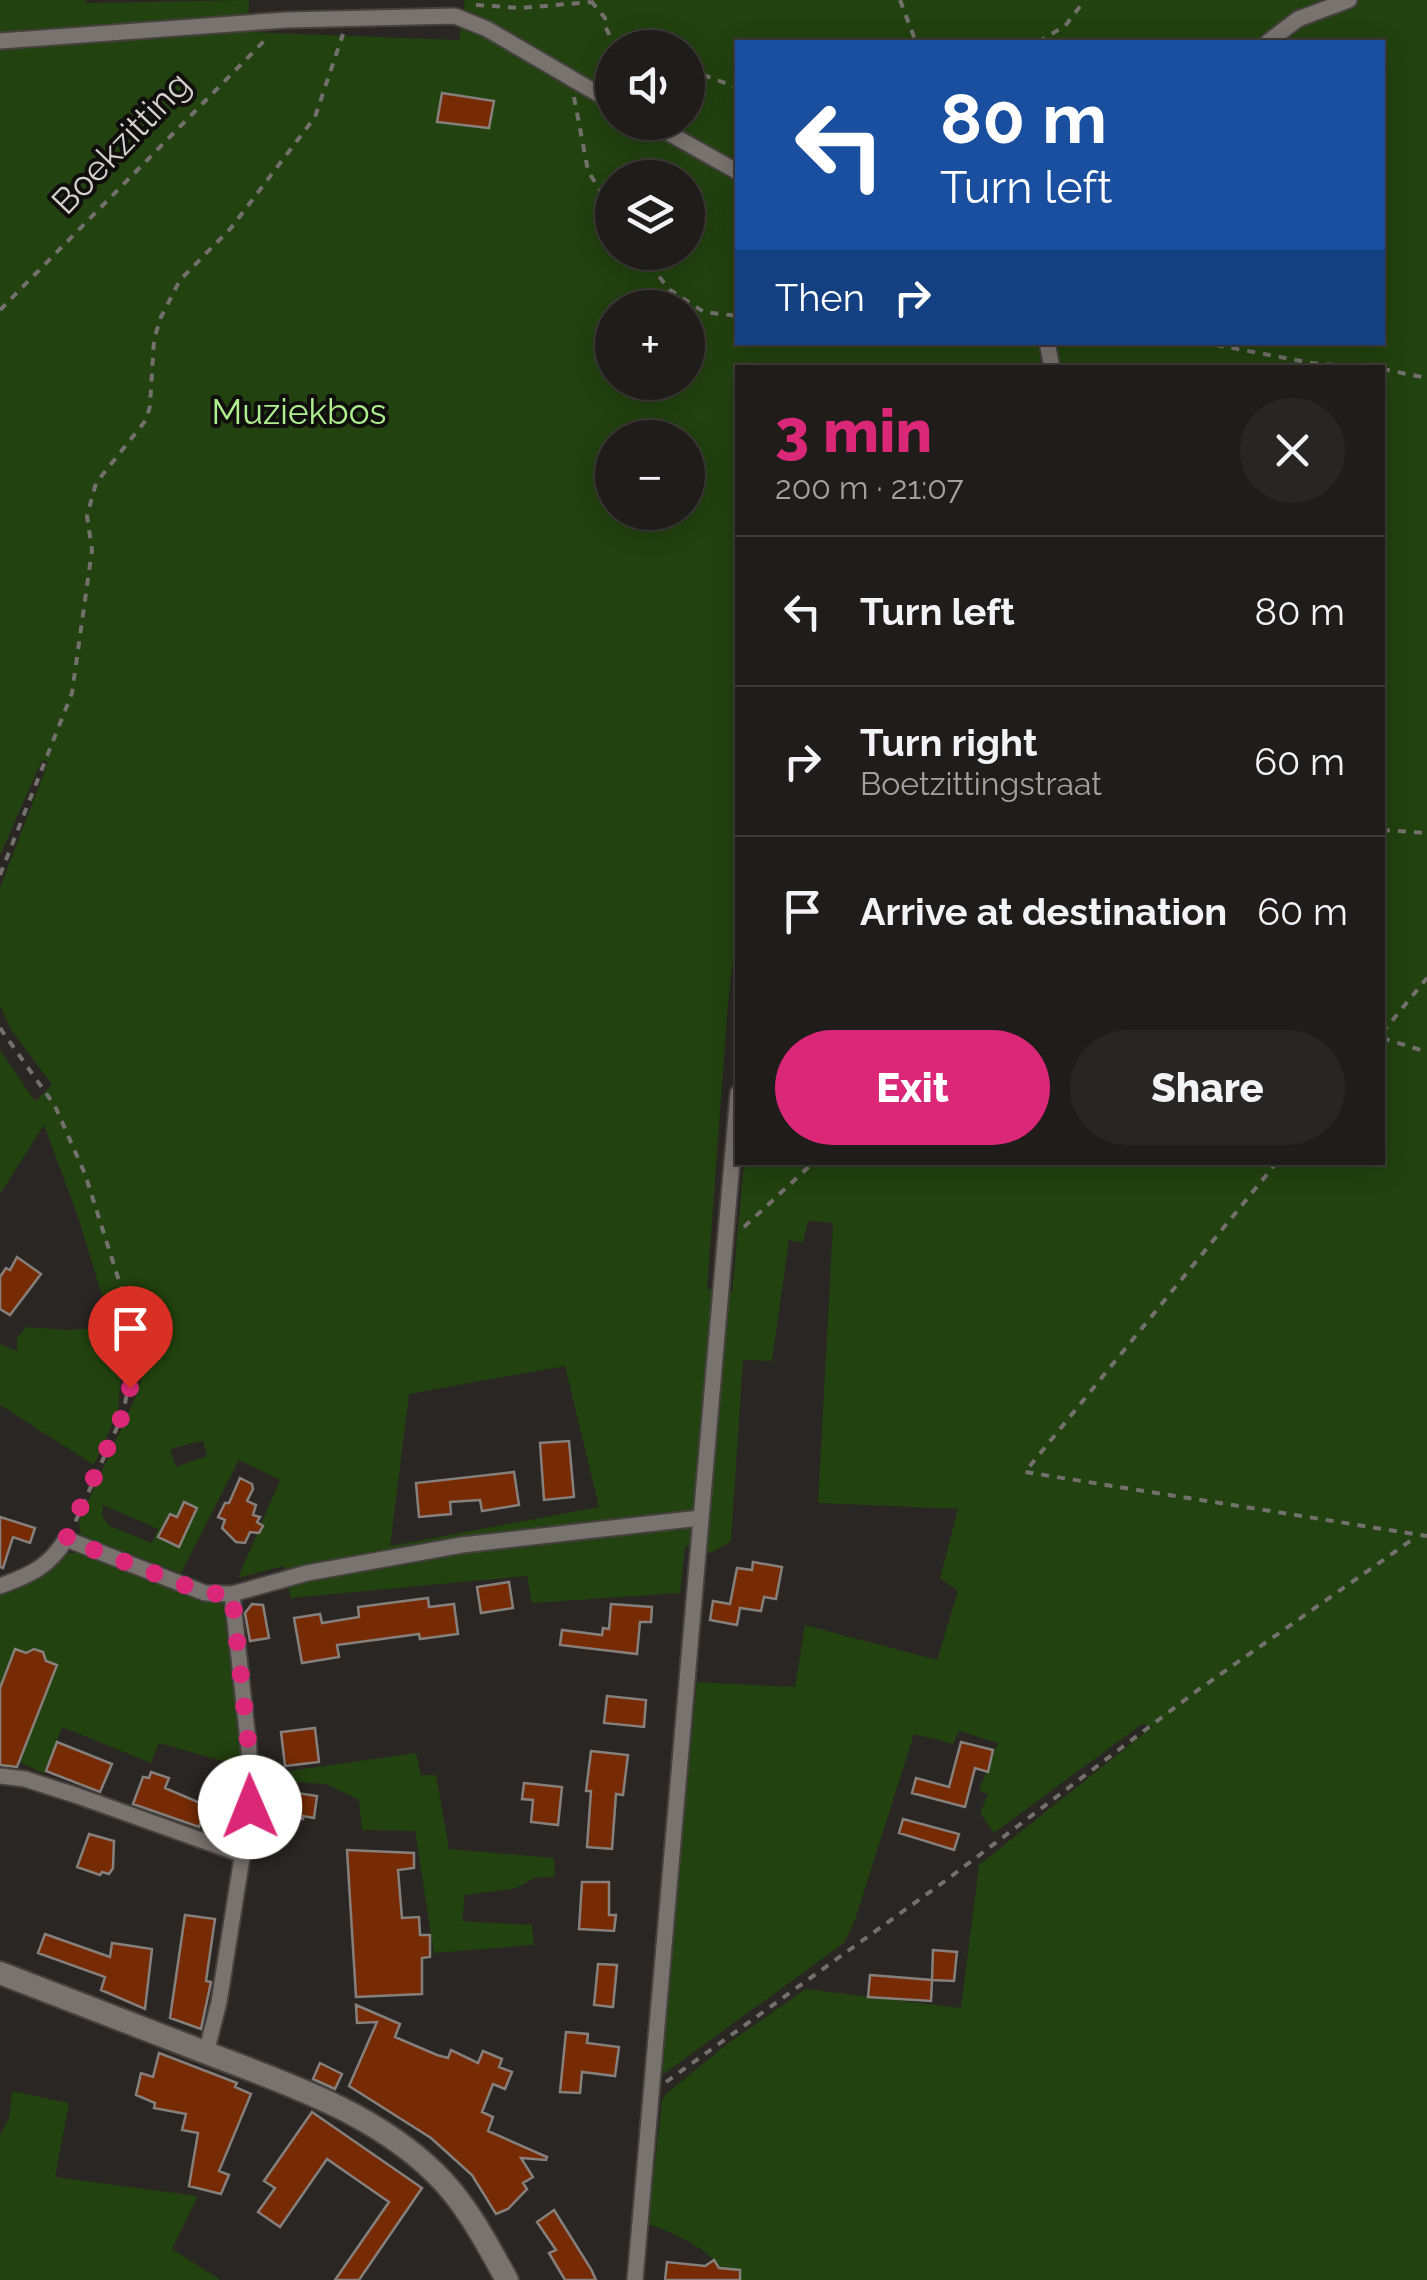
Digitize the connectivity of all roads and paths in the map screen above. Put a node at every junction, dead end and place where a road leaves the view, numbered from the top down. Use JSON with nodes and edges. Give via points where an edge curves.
{"nodes":[{"id":1,"x":900,"y":0,"type":"edge"},
{"id":2,"x":1085,"y":0,"type":"edge"},
{"id":3,"x":1349,"y":0,"type":"edge"},
{"id":4,"x":591,"y":1,"type":"edge"},
{"id":5,"x":456,"y":8,"type":"edge"},
{"id":6,"x":286,"y":20,"type":"junction"},
{"id":7,"x":350,"y":20,"type":"junction"},
{"id":8,"x":608,"y":30,"type":"edge"},
{"id":9,"x":0,"y":40,"type":"edge"},
{"id":10,"x":915,"y":40,"type":"edge"},
{"id":11,"x":1042,"y":40,"type":"edge"},
{"id":12,"x":1271,"y":40,"type":"edge"},
{"id":13,"x":705,"y":75,"type":"edge"},
{"id":14,"x":570,"y":78,"type":"junction"},
{"id":15,"x":735,"y":87,"type":"edge"},
{"id":16,"x":595,"y":92,"type":"edge"},
{"id":17,"x":681,"y":140,"type":"edge"},
{"id":18,"x":735,"y":170,"type":"edge"},
{"id":19,"x":595,"y":181,"type":"edge"},
{"id":20,"x":654,"y":270,"type":"edge"},
{"id":21,"x":0,"y":310,"type":"edge"},
{"id":22,"x":735,"y":316,"type":"edge"},
{"id":23,"x":1216,"y":345,"type":"edge"},
{"id":24,"x":1335,"y":365,"type":"edge"},
{"id":25,"x":1385,"y":369,"type":"edge"},
{"id":26,"x":1427,"y":378,"type":"edge"},
{"id":27,"x":1385,"y":830,"type":"edge"},
{"id":28,"x":1427,"y":833,"type":"edge"},
{"id":29,"x":0,"y":875,"type":"edge"},
{"id":30,"x":1427,"y":978,"type":"edge"},
{"id":31,"x":0,"y":1028,"type":"edge"},
{"id":32,"x":1385,"y":1031,"type":"edge"},
{"id":33,"x":1385,"y":1036,"type":"edge"},
{"id":34,"x":1427,"y":1052,"type":"edge"},
{"id":35,"x":735,"y":1125,"type":"edge"},
{"id":36,"x":811,"y":1165,"type":"edge"},
{"id":37,"x":1275,"y":1165,"type":"edge"},
{"id":38,"x":724,"y":1244,"type":"junction"},
{"id":39,"x":700,"y":1518,"type":"junction"},
{"id":40,"x":1427,"y":1536,"type":"edge"},
{"id":41,"x":1416,"y":1537,"type":"dead end"},
{"id":42,"x":66,"y":1539,"type":"junction"},
{"id":43,"x":0,"y":1586,"type":"edge"},
{"id":44,"x":232,"y":1594,"type":"junction"},
{"id":45,"x":0,"y":1776,"type":"edge"},
{"id":46,"x":243,"y":1855,"type":"junction"},
{"id":47,"x":0,"y":1973,"type":"edge"},
{"id":48,"x":206,"y":2053,"type":"junction"},
{"id":49,"x":652,"y":2087,"type":"junction"},
{"id":50,"x":507,"y":2280,"type":"edge"},
{"id":51,"x":635,"y":2280,"type":"edge"}],
"edges":[{"from":1,"to":10,"type":"path"},
{"from":2,"to":11,"type":"path","via":[[1066,26]]},
{"from":3,"to":12,"type":"street","via":[[1298,20]]},
{"from":4,"to":5,"type":"path"},
{"from":4,"to":8,"type":"path"},
{"from":5,"to":7,"type":"street","name":"Boekzitting"},
{"from":5,"to":14,"type":"street","name":"Boekzitting"},
{"from":6,"to":7,"type":"street","name":"Boekzitting"},
{"from":6,"to":9,"type":"street","name":"Boekzitting"},
{"from":6,"to":21,"type":"path","name":"Boekzitting"},
{"from":7,"to":29,"type":"path","via":[[315,117],[231,228],[180,280],[161,317],[146,420],[96,483],[87,516],[92,550],[72,693]]},
{"from":13,"to":15,"type":"path"},
{"from":14,"to":16,"type":"street","name":"Boekzitting"},
{"from":14,"to":19,"type":"path"},
{"from":17,"to":18,"type":"street"},
{"from":20,"to":22,"type":"path","via":[[704,312]]},
{"from":23,"to":24,"type":"path"},
{"from":25,"to":26,"type":"path"},
{"from":27,"to":28,"type":"path"},
{"from":30,"to":32,"type":"path"},
{"from":31,"to":42,"type":"path","via":[[55,1106],[85,1174],[136,1345],[123,1414]]},
{"from":33,"to":34,"type":"path"},
{"from":35,"to":38,"type":"street"},
{"from":36,"to":38,"type":"path"},
{"from":37,"to":40,"type":"path","via":[[1026,1472]]},
{"from":38,"to":39,"type":"street"},
{"from":39,"to":44,"type":"street","via":[[462,1545]]},
{"from":39,"to":49,"type":"street"},
{"from":41,"to":49,"type":"path","via":[[1198,1690],[673,2080]]},
{"from":42,"to":43,"type":"street","via":[[39,1570]]},
{"from":42,"to":44,"type":"street","via":[[205,1593]]},
{"from":44,"to":46,"type":"street","via":[[252,1783]]},
{"from":45,"to":46,"type":"street","via":[[78,1796]]},
{"from":46,"to":48,"type":"street"},
{"from":47,"to":48,"type":"main road"},
{"from":48,"to":50,"type":"main road","via":[[338,2106],[401,2146],[459,2199]]},
{"from":49,"to":51,"type":"street"}]}
